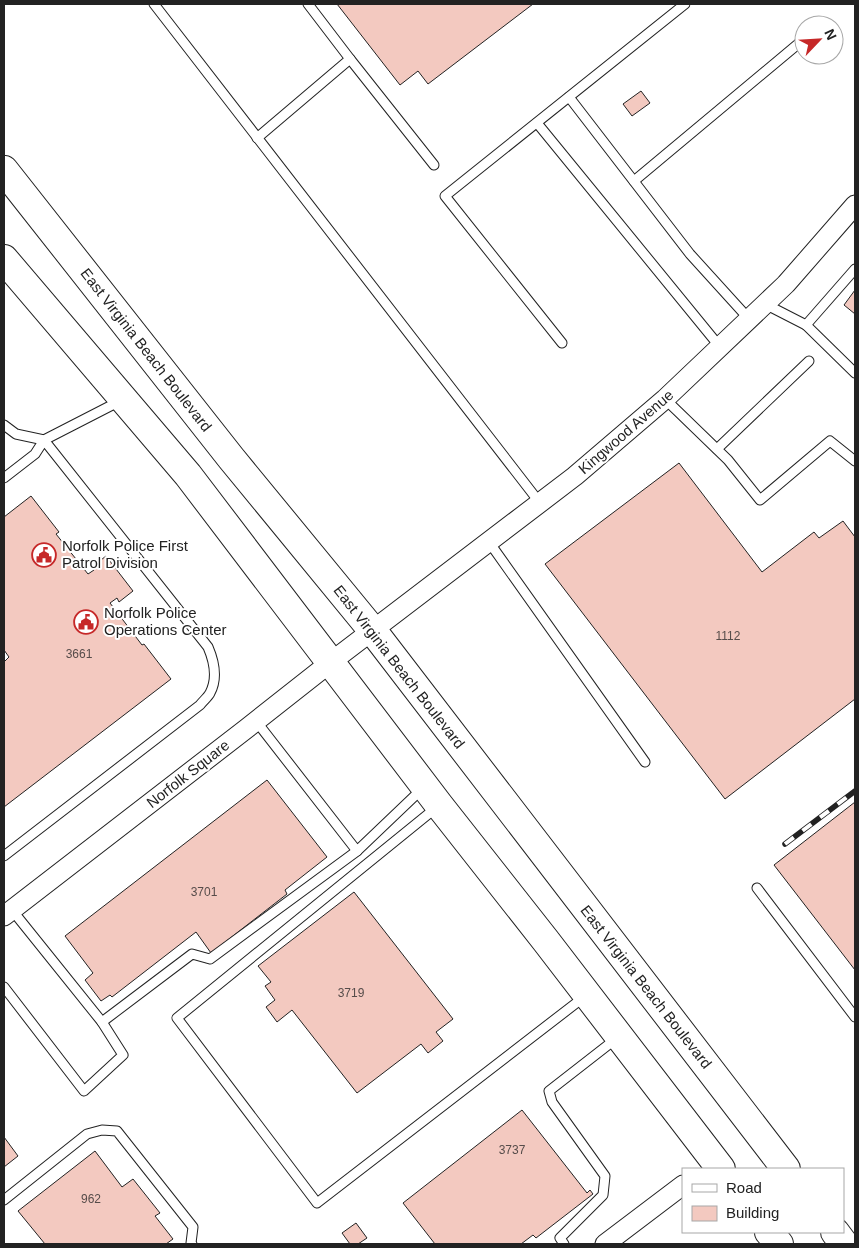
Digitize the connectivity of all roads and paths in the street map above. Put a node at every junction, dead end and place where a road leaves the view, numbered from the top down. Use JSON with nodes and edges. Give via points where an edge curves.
{"nodes":[{"id":1,"x":154,"y":4,"type":"edge"},
{"id":2,"x":308,"y":4,"type":"edge"},
{"id":3,"x":685,"y":4,"type":"edge"},
{"id":4,"x":794,"y":47,"type":"edge"},
{"id":5,"x":350,"y":59,"type":"junction"},
{"id":6,"x":569,"y":97,"type":"junction"},
{"id":7,"x":537,"y":123,"type":"junction"},
{"id":8,"x":257,"y":138,"type":"junction"},
{"id":9,"x":434,"y":165,"type":"dead end"},
{"id":10,"x":4,"y":170,"type":"edge"},
{"id":11,"x":634,"y":181,"type":"junction"},
{"id":12,"x":855,"y":205,"type":"edge"},
{"id":13,"x":4,"y":259,"type":"edge"},
{"id":14,"x":855,"y":269,"type":"edge"},
{"id":15,"x":765,"y":304,"type":"junction"},
{"id":16,"x":749,"y":319,"type":"junction"},
{"id":17,"x":806,"y":325,"type":"junction"},
{"id":18,"x":562,"y":343,"type":"dead end"},
{"id":19,"x":720,"y":348,"type":"junction"},
{"id":20,"x":809,"y":361,"type":"dead end"},
{"id":21,"x":855,"y":373,"type":"edge"},
{"id":22,"x":124,"y":399,"type":"junction"},
{"id":23,"x":665,"y":399,"type":"junction"},
{"id":24,"x":4,"y":425,"type":"edge"},
{"id":25,"x":44,"y":440,"type":"junction"},
{"id":26,"x":717,"y":450,"type":"junction"},
{"id":27,"x":855,"y":461,"type":"edge"},
{"id":28,"x":4,"y":478,"type":"edge"},
{"id":29,"x":540,"y":503,"type":"junction"},
{"id":30,"x":489,"y":542,"type":"junction"},
{"id":31,"x":373,"y":631,"type":"junction"},
{"id":32,"x":331,"y":662,"type":"junction"},
{"id":33,"x":256,"y":721,"type":"junction"},
{"id":34,"x":645,"y":762,"type":"dead end"},
{"id":35,"x":432,"y":796,"type":"junction"},
{"id":36,"x":357,"y":851,"type":"junction"},
{"id":37,"x":4,"y":856,"type":"edge"},
{"id":38,"x":757,"y":888,"type":"dead end"},
{"id":39,"x":8,"y":913,"type":"edge"},
{"id":40,"x":4,"y":988,"type":"edge"},
{"id":41,"x":587,"y":995,"type":"junction"},
{"id":42,"x":855,"y":1016,"type":"edge"},
{"id":43,"x":102,"y":1022,"type":"junction"},
{"id":44,"x":619,"y":1037,"type":"junction"},
{"id":45,"x":713,"y":1166,"type":"edge"},
{"id":46,"x":785,"y":1168,"type":"edge"},
{"id":47,"x":682,"y":1186,"type":"edge"},
{"id":48,"x":4,"y":1200,"type":"edge"},
{"id":49,"x":770,"y":1233,"type":"edge"},
{"id":50,"x":836,"y":1233,"type":"edge"},
{"id":51,"x":190,"y":1244,"type":"edge"},
{"id":52,"x":564,"y":1244,"type":"edge"},
{"id":53,"x":605,"y":1244,"type":"edge"},
{"id":54,"x":779,"y":1244,"type":"edge"},
{"id":55,"x":844,"y":1244,"type":"edge"}],
"edges":[{"from":1,"to":8,"type":"lane"},
{"from":2,"to":5,"type":"lane"},
{"from":3,"to":6,"type":"lane"},
{"from":4,"to":11,"type":"lane"},
{"from":5,"to":8,"type":"lane"},
{"from":5,"to":9,"type":"lane"},
{"from":6,"to":7,"type":"lane"},
{"from":6,"to":11,"type":"lane"},
{"from":7,"to":18,"type":"lane","via":[[445,196]]},
{"from":7,"to":19,"type":"lane"},
{"from":8,"to":29,"type":"lane"},
{"from":10,"to":31,"type":"main road","name":"East Virginia Beach Boulevard","via":[[219,444]]},
{"from":11,"to":16,"type":"lane","via":[[690,254]]},
{"from":12,"to":15,"type":"street","name":"Kingwood Avenue"},
{"from":13,"to":22,"type":"main road"},
{"from":14,"to":17,"type":"lane"},
{"from":15,"to":16,"type":"street","name":"Kingwood Avenue"},
{"from":15,"to":17,"type":"lane"},
{"from":16,"to":19,"type":"street","name":"Kingwood Avenue"},
{"from":17,"to":21,"type":"lane"},
{"from":19,"to":23,"type":"street","name":"Kingwood Avenue"},
{"from":20,"to":26,"type":"lane"},
{"from":22,"to":25,"type":"lane"},
{"from":22,"to":32,"type":"main road","via":[[188,475]]},
{"from":23,"to":26,"type":"lane"},
{"from":23,"to":29,"type":"street","name":"Kingwood Avenue"},
{"from":24,"to":25,"type":"lane","via":[[16,434]]},
{"from":25,"to":28,"type":"lane","via":[[35,454]]},
{"from":25,"to":37,"type":"lane","via":[[208,647],[214,666],[214,681],[210,694],[200,705]]},
{"from":26,"to":27,"type":"lane","via":[[760,500],[830,441]]},
{"from":29,"to":30,"type":"street","name":"Kingwood Avenue"},
{"from":30,"to":31,"type":"street","name":"Kingwood Avenue"},
{"from":30,"to":34,"type":"lane"},
{"from":31,"to":32,"type":"street","name":"Norfolk Square"},
{"from":31,"to":46,"type":"main road","name":"East Virginia Beach Boulevard"},
{"from":32,"to":33,"type":"street","name":"Norfolk Square"},
{"from":32,"to":35,"type":"main road"},
{"from":33,"to":36,"type":"lane"},
{"from":33,"to":39,"type":"street","name":"Norfolk Square"},
{"from":35,"to":36,"type":"lane"},
{"from":35,"to":41,"type":"main road"},
{"from":35,"to":41,"type":"lane","via":[[177,1018],[317,1203]]},
{"from":36,"to":43,"type":"lane","via":[[210,959],[192,954]]},
{"from":38,"to":42,"type":"lane"},
{"from":39,"to":43,"type":"lane"},
{"from":40,"to":43,"type":"lane","via":[[84,1091],[123,1055]]},
{"from":41,"to":44,"type":"main road"},
{"from":44,"to":45,"type":"main road"},
{"from":44,"to":52,"type":"lane","via":[[549,1091],[552,1102],[605,1176],[603,1195],[560,1238]]},
{"from":47,"to":53,"type":"street"},
{"from":48,"to":51,"type":"lane","via":[[87,1134],[117,1131],[193,1227]]},
{"from":49,"to":54,"type":"main road"},
{"from":50,"to":55,"type":"main road"}]}
